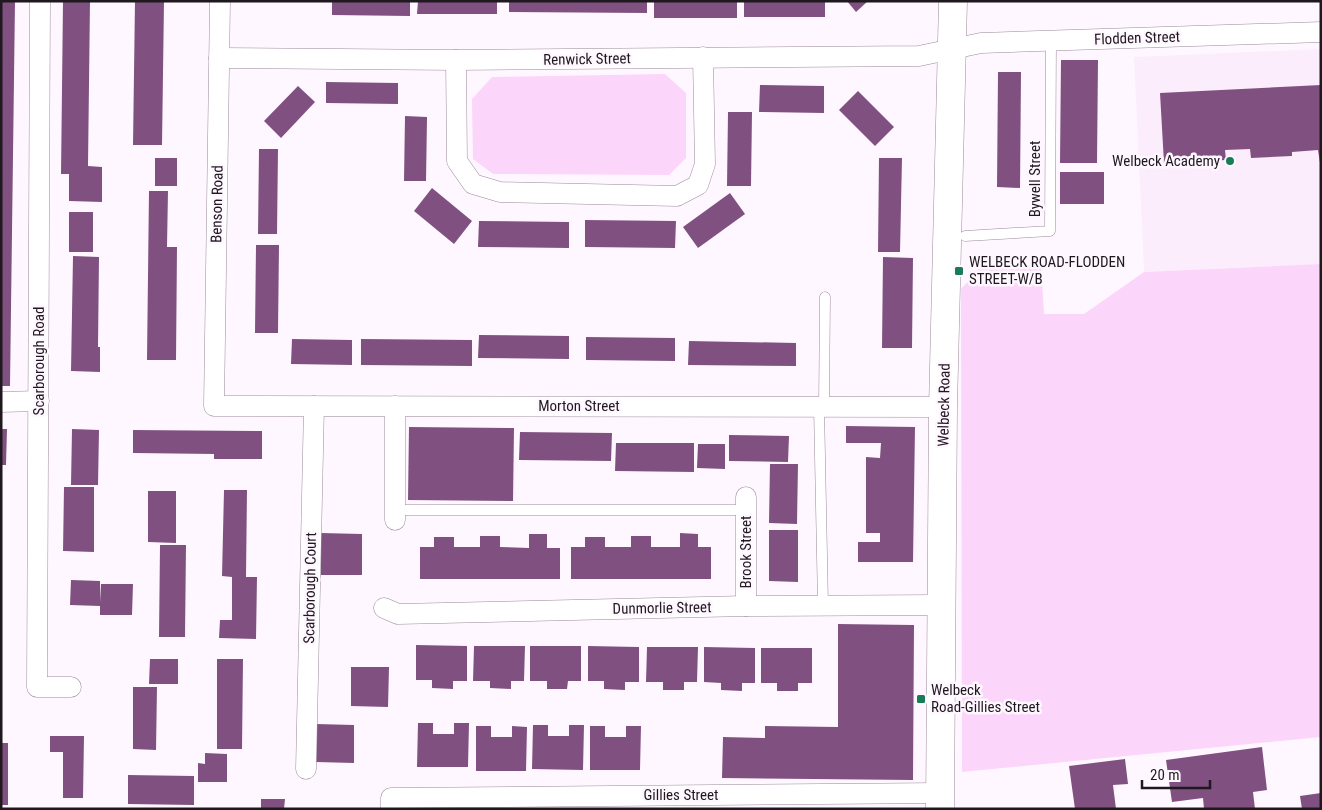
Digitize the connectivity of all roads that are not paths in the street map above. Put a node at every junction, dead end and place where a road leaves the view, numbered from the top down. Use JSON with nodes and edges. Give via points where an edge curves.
{"nodes":[{"id":1,"x":40,"y":1,"type":"edge"},
{"id":2,"x":220,"y":1,"type":"edge"},
{"id":3,"x":953,"y":1,"type":"edge"},
{"id":4,"x":1321,"y":32,"type":"edge"},
{"id":5,"x":1051,"y":41,"type":"junction"},
{"id":6,"x":953,"y":48,"type":"junction"},
{"id":7,"x":703,"y":57,"type":"junction"},
{"id":8,"x":219,"y":58,"type":"junction"},
{"id":9,"x":456,"y":60,"type":"junction"},
{"id":10,"x":965,"y":236,"type":"dead end"},
{"id":11,"x":825,"y":297,"type":"dead end"},
{"id":12,"x":39,"y":401,"type":"junction"},
{"id":13,"x":1,"y":402,"type":"edge"},
{"id":14,"x":214,"y":406,"type":"joint"},
{"id":15,"x":314,"y":406,"type":"junction"},
{"id":16,"x":395,"y":406,"type":"junction"},
{"id":17,"x":822,"y":407,"type":"junction"},
{"id":18,"x":943,"y":407,"type":"junction"},
{"id":19,"x":746,"y":503,"type":"joint"},
{"id":20,"x":395,"y":515,"type":"joint"},
{"id":21,"x":823,"y":605,"type":"junction"},
{"id":22,"x":942,"y":605,"type":"junction"},
{"id":23,"x":746,"y":606,"type":"junction"},
{"id":24,"x":384,"y":608,"type":"dead end"},
{"id":25,"x":71,"y":687,"type":"dead end"},
{"id":26,"x":306,"y":769,"type":"dead end"},
{"id":27,"x":940,"y":801,"type":"edge"},
{"id":28,"x":391,"y":803,"type":"edge"}],
"edges":[{"from":1,"to":12,"type":"street","name":"Scarborough Road"},
{"from":2,"to":8,"type":"street","name":"Benson Road"},
{"from":3,"to":6,"type":"main road","name":"Welbeck Road"},
{"from":4,"to":5,"type":"street","name":"Flodden Street"},
{"from":5,"to":6,"type":"street","name":"Flodden Street","via":[[981,43]]},
{"from":5,"to":10,"type":"lane","name":"Bywell Street","via":[[1050,231]]},
{"from":6,"to":7,"type":"street","name":"Renwick Street","via":[[919,56]]},
{"from":6,"to":18,"type":"main road","name":"Welbeck Road"},
{"from":7,"to":9,"type":"street","name":"Renwick Street"},
{"from":7,"to":9,"type":"street","via":[[705,164],[698,186],[677,196],[500,192],[473,184],[458,161]]},
{"from":8,"to":9,"type":"street","name":"Renwick Street"},
{"from":8,"to":14,"type":"street","name":"Benson Road"},
{"from":11,"to":17,"type":"lane"},
{"from":12,"to":13,"type":"street"},
{"from":12,"to":25,"type":"street","name":"Scarborough Road","via":[[37,687]]},
{"from":14,"to":15,"type":"street","name":"Morton Street"},
{"from":15,"to":16,"type":"street","name":"Morton Street"},
{"from":15,"to":26,"type":"street","name":"Scarborough Court"},
{"from":16,"to":17,"type":"street","name":"Morton Street"},
{"from":16,"to":20,"type":"street"},
{"from":17,"to":18,"type":"street","name":"Morton Street"},
{"from":17,"to":21,"type":"lane"},
{"from":18,"to":22,"type":"main road","name":"Welbeck Road"},
{"from":19,"to":20,"type":"lane"},
{"from":19,"to":23,"type":"street","name":"Brook Street"},
{"from":21,"to":22,"type":"street","name":"Dunmorlie Street"},
{"from":21,"to":23,"type":"street","name":"Dunmorlie Street"},
{"from":22,"to":27,"type":"main road","name":"Welbeck Road"},
{"from":23,"to":24,"type":"street","name":"Dunmorlie Street","via":[[398,614]]},
{"from":27,"to":28,"type":"street","name":"Gillies Street","via":[[825,798]]}]}
